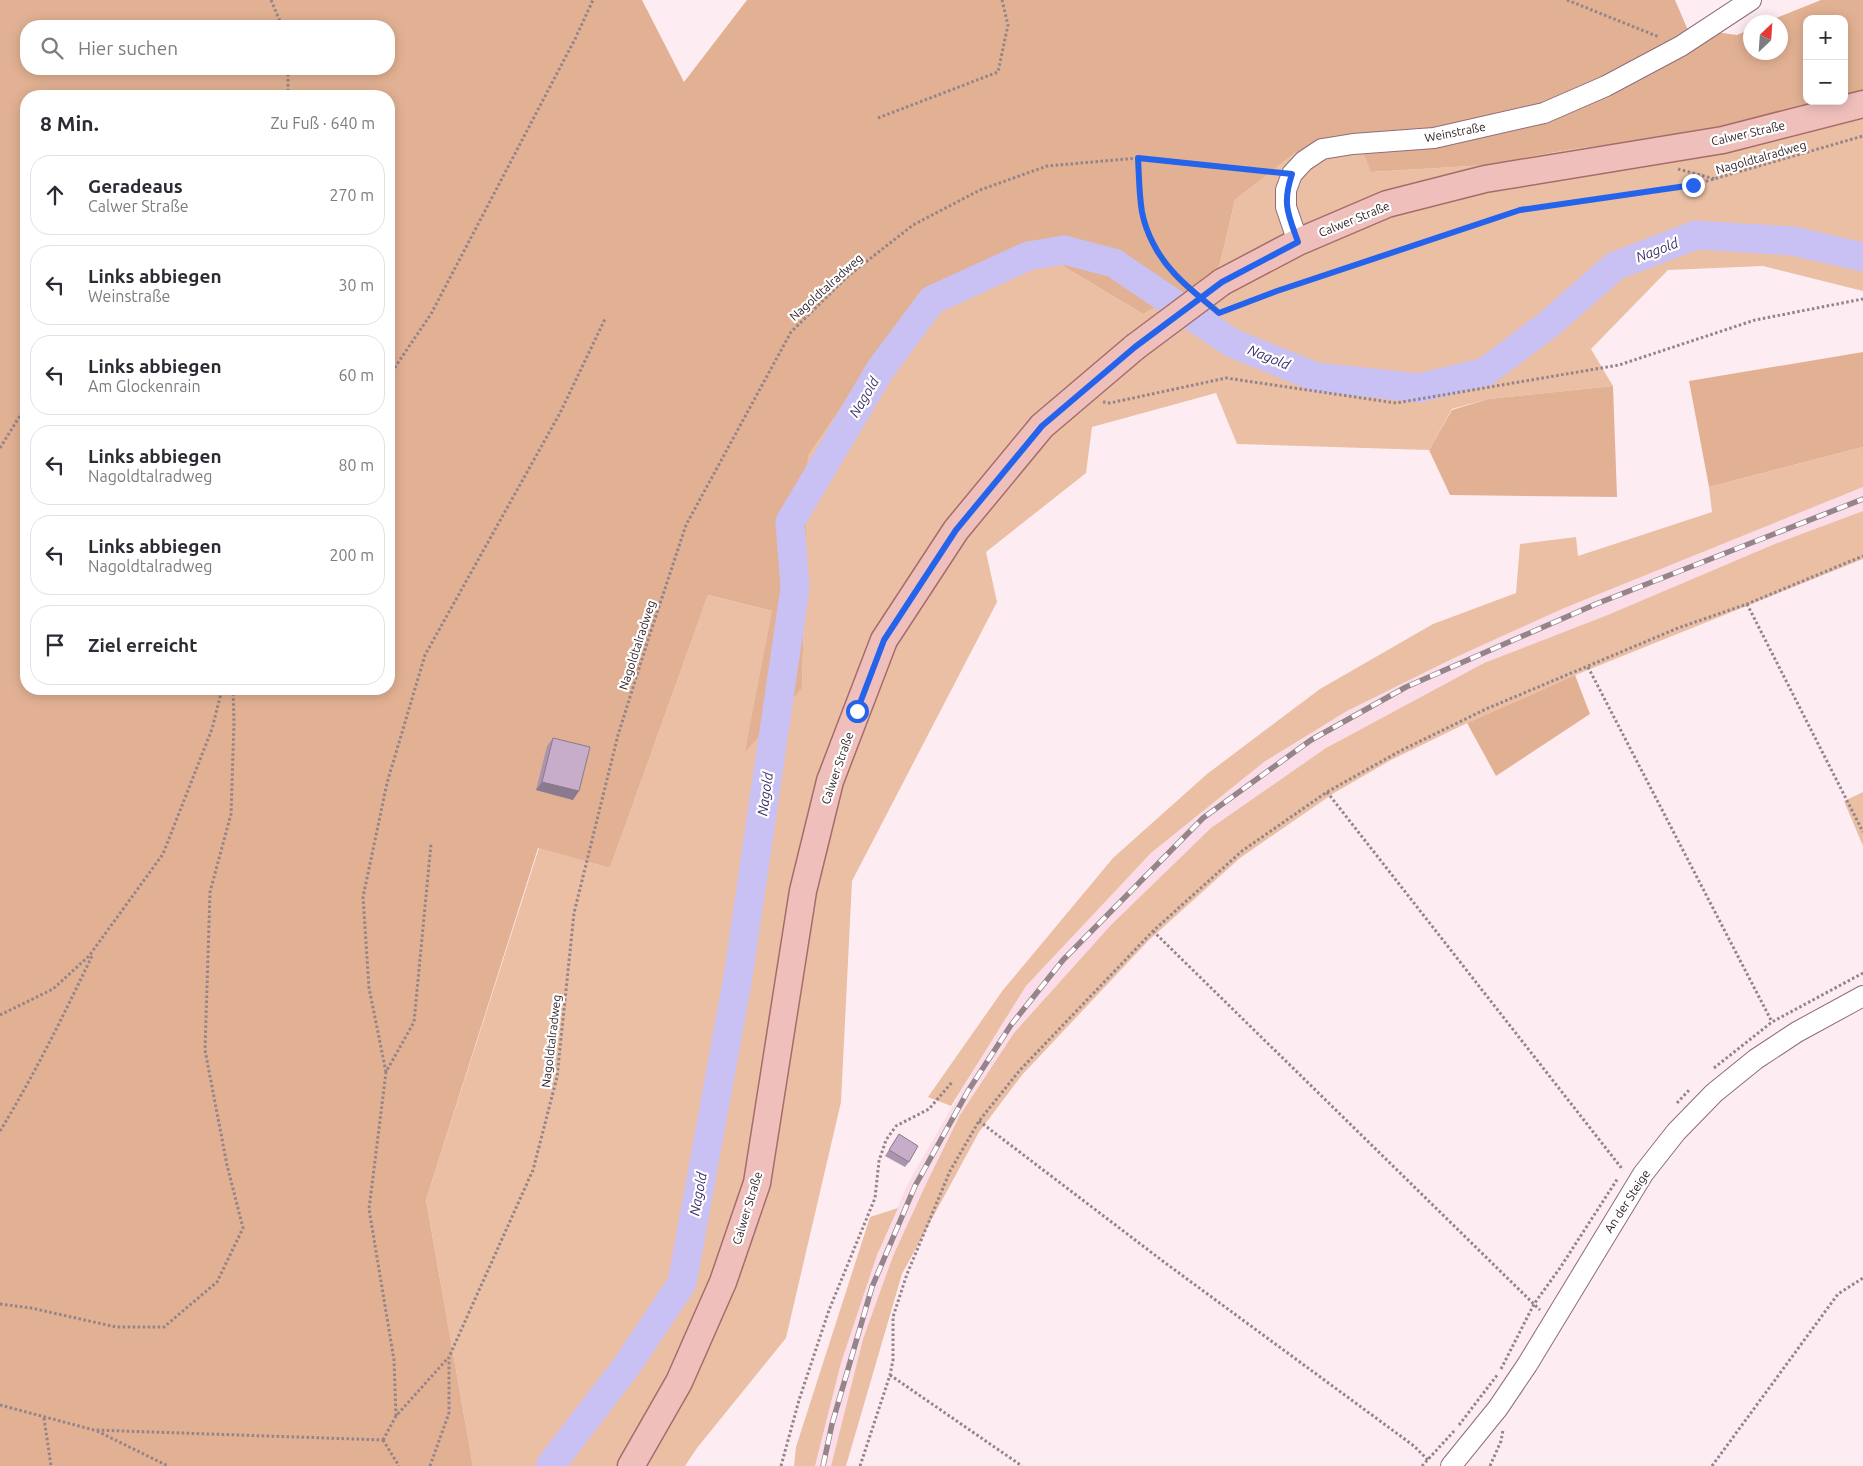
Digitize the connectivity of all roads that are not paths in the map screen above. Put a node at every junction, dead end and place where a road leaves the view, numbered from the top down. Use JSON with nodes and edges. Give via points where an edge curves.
{"nodes":[{"id":1,"x":1750,"y":0,"type":"edge"},
{"id":2,"x":1863,"y":104,"type":"edge"},
{"id":3,"x":1298,"y":242,"type":"junction"},
{"id":4,"x":1863,"y":996,"type":"edge"},
{"id":5,"x":631,"y":1466,"type":"edge"},
{"id":6,"x":1451,"y":1466,"type":"edge"}],
"edges":[{"from":1,"to":3,"type":"street","name":"Weinstraße","via":[[1681,46],[1606,86],[1544,112],[1434,138],[1322,149],[1292,174],[1286,190],[1286,207]]},
{"from":2,"to":3,"type":"main road","name":"Calwer Straße","via":[[1723,140],[1485,179],[1387,204]]},
{"from":3,"to":5,"type":"main road","name":"Calwer Straße","bridge":true,"via":[[1222,282],[1135,347],[1042,426],[956,530],[884,640],[830,781],[802,891],[757,1183],[723,1282],[679,1382]]},
{"from":4,"to":6,"type":"street","name":"An der Steige","via":[[1756,1059],[1676,1132],[1643,1174],[1527,1365],[1498,1408]]}]}
